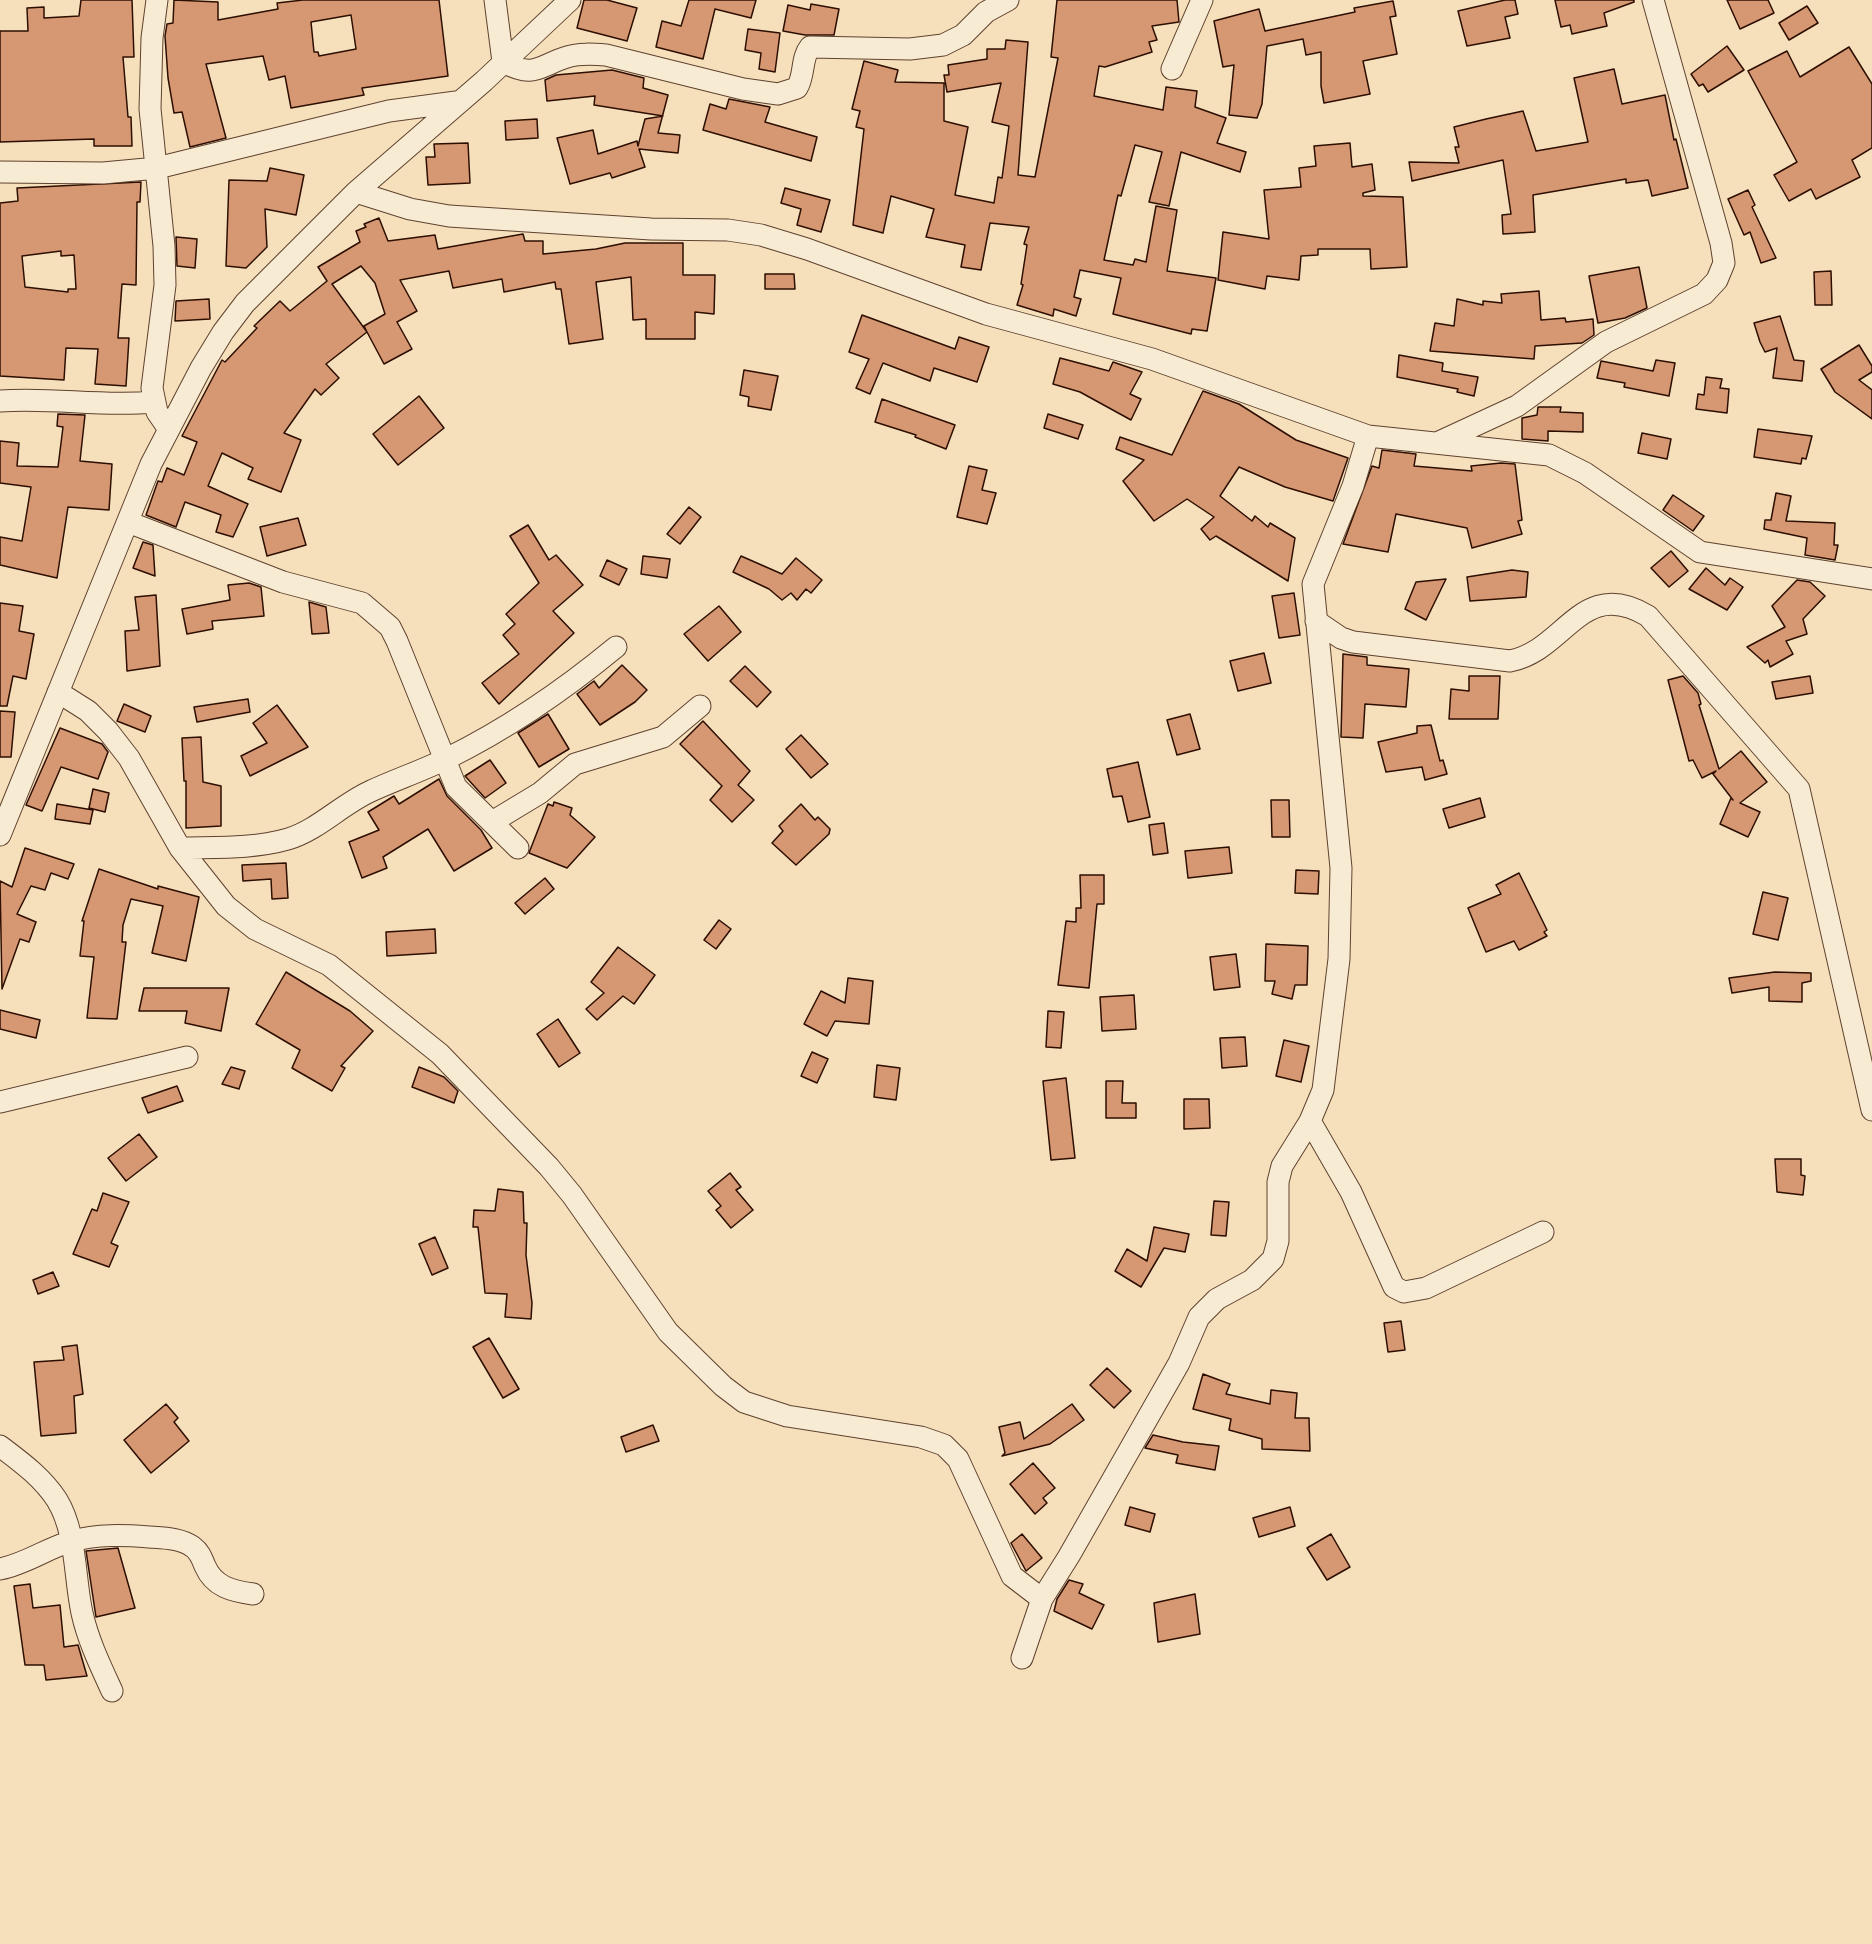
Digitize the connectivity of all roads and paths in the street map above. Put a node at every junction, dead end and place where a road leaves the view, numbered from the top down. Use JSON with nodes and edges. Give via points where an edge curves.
{"nodes":[{"id":1,"x":157,"y":0,"type":"edge"},
{"id":2,"x":495,"y":0,"type":"edge"},
{"id":3,"x":570,"y":0,"type":"edge"},
{"id":4,"x":1008,"y":0,"type":"edge"},
{"id":5,"x":1202,"y":0,"type":"edge"},
{"id":6,"x":1653,"y":0,"type":"edge"},
{"id":7,"x":503,"y":62,"type":"junction"},
{"id":8,"x":1172,"y":69,"type":"dead end"},
{"id":9,"x":456,"y":102,"type":"junction"},
{"id":10,"x":157,"y":168,"type":"junction"},
{"id":11,"x":0,"y":172,"type":"edge"},
{"id":12,"x":356,"y":192,"type":"junction"},
{"id":13,"x":0,"y":400,"type":"edge"},
{"id":14,"x":153,"y":402,"type":"junction"},
{"id":15,"x":168,"y":428,"type":"junction"},
{"id":16,"x":1368,"y":436,"type":"junction"},
{"id":17,"x":1434,"y":445,"type":"junction"},
{"id":18,"x":128,"y":522,"type":"junction"},
{"id":19,"x":1872,"y":579,"type":"edge"},
{"id":20,"x":1316,"y":621,"type":"junction"},
{"id":21,"x":616,"y":647,"type":"dead end"},
{"id":22,"x":58,"y":692,"type":"junction"},
{"id":23,"x":700,"y":706,"type":"dead end"},
{"id":24,"x":447,"y":759,"type":"junction"},
{"id":25,"x":492,"y":822,"type":"junction"},
{"id":26,"x":0,"y":835,"type":"edge"},
{"id":27,"x":180,"y":848,"type":"junction"},
{"id":28,"x":518,"y":848,"type":"dead end"},
{"id":29,"x":187,"y":1057,"type":"dead end"},
{"id":30,"x":0,"y":1102,"type":"edge"},
{"id":31,"x":1872,"y":1110,"type":"edge"},
{"id":32,"x":1310,"y":1121,"type":"junction"},
{"id":33,"x":1543,"y":1232,"type":"dead end"},
{"id":34,"x":0,"y":1446,"type":"edge"},
{"id":35,"x":71,"y":1541,"type":"junction"},
{"id":36,"x":0,"y":1569,"type":"edge"},
{"id":37,"x":253,"y":1594,"type":"dead end"},
{"id":38,"x":1042,"y":1599,"type":"junction"},
{"id":39,"x":1022,"y":1658,"type":"dead end"},
{"id":40,"x":112,"y":1691,"type":"dead end"}],
"edges":[{"from":1,"to":10,"type":"street","via":[[150,109]]},
{"from":2,"to":7,"type":"street"},
{"from":3,"to":7,"type":"street"},
{"from":4,"to":7,"type":"street","via":[[986,12],[963,35],[943,45],[910,49],[810,47],[797,88],[778,94],[606,55],[567,56],[534,71]]},
{"from":5,"to":8,"type":"street"},
{"from":6,"to":17,"type":"street","via":[[1721,243],[1724,263],[1717,280],[1686,305],[1606,342],[1516,406]]},
{"from":7,"to":9,"type":"street"},
{"from":9,"to":10,"type":"street","via":[[389,111]]},
{"from":9,"to":12,"type":"street"},
{"from":10,"to":11,"type":"street","via":[[103,173]]},
{"from":10,"to":14,"type":"street","via":[[165,285]]},
{"from":12,"to":15,"type":"street","via":[[245,303],[201,368]]},
{"from":12,"to":16,"type":"street","via":[[449,216],[761,235],[986,314],[1152,359]]},
{"from":13,"to":14,"type":"street","via":[[119,405]]},
{"from":14,"to":15,"type":"street"},
{"from":15,"to":18,"type":"street"},
{"from":16,"to":17,"type":"street"},
{"from":16,"to":20,"type":"street","via":[[1353,486],[1313,584]]},
{"from":17,"to":19,"type":"street","via":[[1506,449],[1565,461],[1700,552]]},
{"from":18,"to":22,"type":"street"},
{"from":18,"to":24,"type":"street","via":[[274,579],[362,603],[377,614],[397,641]]},
{"from":20,"to":31,"type":"street","via":[[1341,639],[1353,642],[1510,661],[1540,650],[1580,613],[1602,604],[1631,606],[1648,616],[1799,789]]},
{"from":20,"to":32,"type":"street","via":[[1341,868],[1339,959],[1323,1090]]},
{"from":21,"to":24,"type":"street","via":[[536,706]]},
{"from":22,"to":26,"type":"street"},
{"from":22,"to":27,"type":"street","via":[[88,711],[108,731],[129,758]]},
{"from":23,"to":25,"type":"street","via":[[663,737],[575,764],[540,794]]},
{"from":24,"to":25,"type":"street","via":[[456,787]]},
{"from":24,"to":27,"type":"street","via":[[370,792],[292,838],[249,846]]},
{"from":25,"to":28,"type":"street"},
{"from":27,"to":38,"type":"street","via":[[226,906],[255,929],[329,965],[440,1053],[549,1167],[668,1332],[723,1386],[744,1402],[787,1416],[921,1437],[944,1445],[958,1459],[1012,1576]]},
{"from":29,"to":30,"type":"street"},
{"from":32,"to":33,"type":"street","via":[[1351,1192],[1394,1287],[1404,1292],[1426,1288]]},
{"from":32,"to":38,"type":"street","via":[[1282,1166],[1278,1182],[1278,1241],[1273,1259],[1252,1280],[1217,1299],[1199,1317],[1179,1363]]},
{"from":34,"to":35,"type":"street","via":[[42,1479],[68,1524]]},
{"from":35,"to":36,"type":"street"},
{"from":35,"to":37,"type":"street","via":[[125,1534],[183,1542],[201,1556],[211,1579],[221,1586]]},
{"from":35,"to":40,"type":"street","via":[[82,1615]]},
{"from":38,"to":39,"type":"street"}]}
